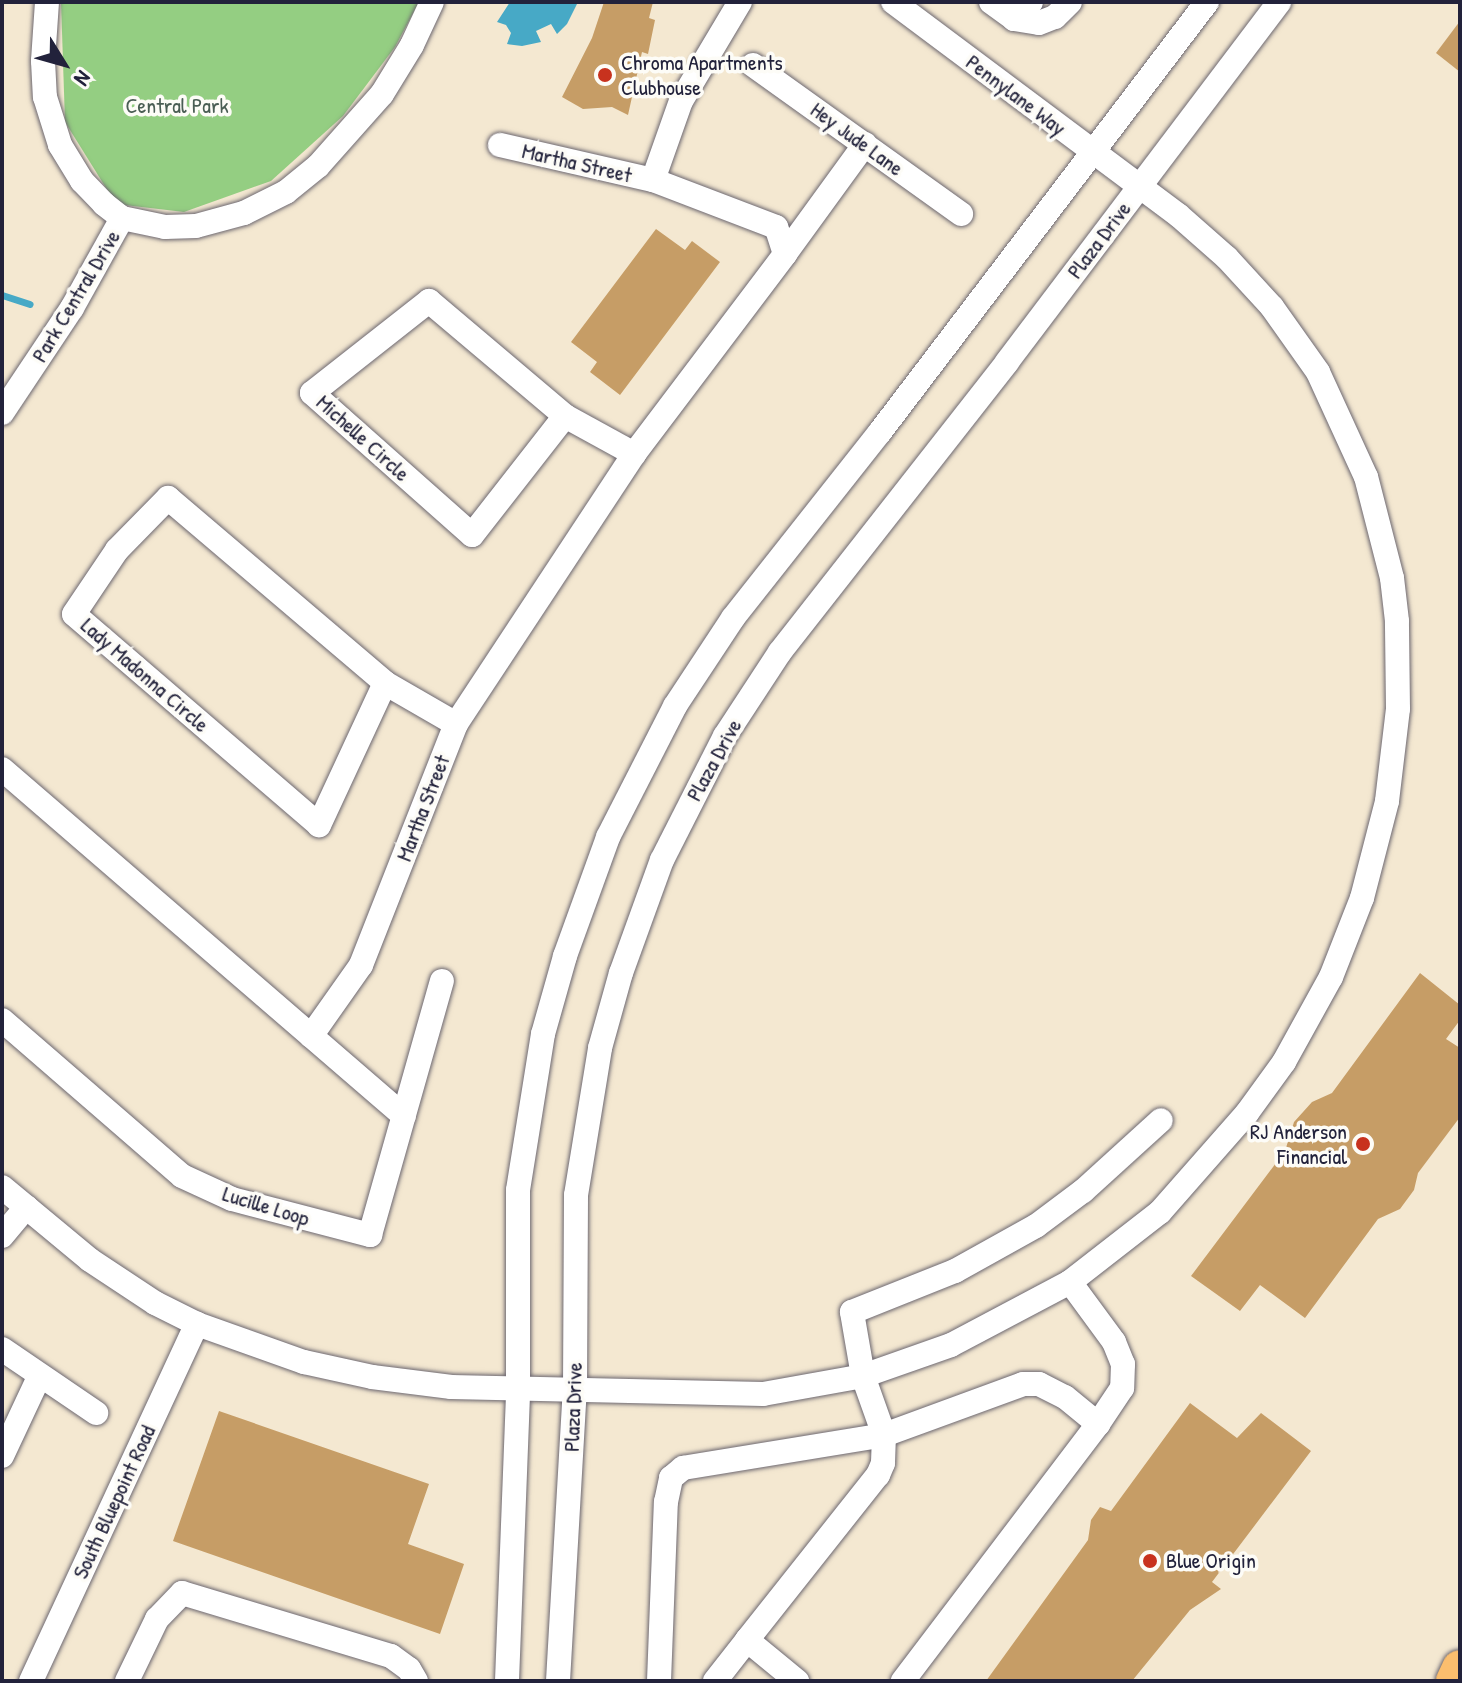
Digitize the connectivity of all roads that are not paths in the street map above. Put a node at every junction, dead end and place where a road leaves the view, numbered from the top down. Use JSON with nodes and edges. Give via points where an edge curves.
{"nodes":[{"id":1,"x":47,"y":2,"type":"edge"},
{"id":2,"x":432,"y":2,"type":"edge"},
{"id":3,"x":740,"y":2,"type":"edge"},
{"id":4,"x":893,"y":2,"type":"edge"},
{"id":5,"x":991,"y":2,"type":"edge"},
{"id":6,"x":1048,"y":2,"type":"edge"},
{"id":7,"x":1070,"y":2,"type":"edge"},
{"id":8,"x":1207,"y":2,"type":"edge"},
{"id":9,"x":1279,"y":2,"type":"edge"},
{"id":10,"x":1023,"y":14,"type":"edge"},
{"id":11,"x":753,"y":65,"type":"dead end"},
{"id":12,"x":865,"y":144,"type":"junction"},
{"id":13,"x":500,"y":145,"type":"dead end"},
{"id":14,"x":1093,"y":151,"type":"junction"},
{"id":15,"x":653,"y":180,"type":"junction"},
{"id":16,"x":1140,"y":187,"type":"junction"},
{"id":17,"x":961,"y":214,"type":"dead end"},
{"id":18,"x":122,"y":218,"type":"junction"},
{"id":19,"x":785,"y":254,"type":"junction"},
{"id":20,"x":2,"y":413,"type":"edge"},
{"id":21,"x":565,"y":416,"type":"junction"},
{"id":22,"x":634,"y":454,"type":"junction"},
{"id":23,"x":385,"y":683,"type":"junction"},
{"id":24,"x":456,"y":724,"type":"junction"},
{"id":25,"x":2,"y":769,"type":"edge"},
{"id":26,"x":442,"y":981,"type":"dead end"},
{"id":27,"x":2,"y":1020,"type":"edge"},
{"id":28,"x":311,"y":1036,"type":"junction"},
{"id":29,"x":404,"y":1116,"type":"junction"},
{"id":30,"x":1161,"y":1120,"type":"dead end"},
{"id":31,"x":2,"y":1187,"type":"edge"},
{"id":32,"x":26,"y":1207,"type":"junction"},
{"id":33,"x":2,"y":1236,"type":"edge"},
{"id":34,"x":1070,"y":1282,"type":"junction"},
{"id":35,"x":197,"y":1324,"type":"junction"},
{"id":36,"x":2,"y":1349,"type":"edge"},
{"id":37,"x":863,"y":1376,"type":"junction"},
{"id":38,"x":39,"y":1377,"type":"junction"},
{"id":39,"x":575,"y":1388,"type":"junction"},
{"id":40,"x":518,"y":1389,"type":"junction"},
{"id":41,"x":96,"y":1413,"type":"dead end"},
{"id":42,"x":1098,"y":1424,"type":"junction"},
{"id":43,"x":884,"y":1435,"type":"junction"},
{"id":44,"x":2,"y":1456,"type":"edge"},
{"id":45,"x":747,"y":1640,"type":"junction"},
{"id":46,"x":1460,"y":1668,"type":"edge"},
{"id":47,"x":31,"y":1681,"type":"edge"},
{"id":48,"x":127,"y":1681,"type":"edge"},
{"id":49,"x":416,"y":1681,"type":"edge"},
{"id":50,"x":507,"y":1681,"type":"edge"},
{"id":51,"x":558,"y":1681,"type":"edge"},
{"id":52,"x":659,"y":1681,"type":"edge"},
{"id":53,"x":715,"y":1681,"type":"edge"},
{"id":54,"x":797,"y":1681,"type":"edge"},
{"id":55,"x":903,"y":1681,"type":"edge"},
{"id":56,"x":1454,"y":1681,"type":"edge"}],
"edges":[{"from":1,"to":18,"type":"street","name":"Park Central Drive","via":[[43,78],[53,125],[82,181]]},
{"from":2,"to":18,"type":"street","name":"Park Central Drive","via":[[402,64],[375,102],[328,157],[286,192],[244,213],[196,226],[165,227]]},
{"from":3,"to":15,"type":"street","name":"Martha Street","via":[[681,101]]},
{"from":4,"to":14,"type":"street","name":"Pennylane Way"},
{"from":5,"to":10,"type":"street"},
{"from":6,"to":10,"type":"street"},
{"from":7,"to":10,"type":"street","via":[[1055,17]]},
{"from":8,"to":14,"type":"street"},
{"from":9,"to":16,"type":"street","name":"Plaza Drive"},
{"from":11,"to":12,"type":"street","name":"Hey Jude Lane"},
{"from":12,"to":17,"type":"street","name":"Hey Jude Lane"},
{"from":12,"to":19,"type":"street","name":"Martha Street"},
{"from":13,"to":15,"type":"street","name":"Martha Street"},
{"from":14,"to":16,"type":"street","name":"Pennylane Way"},
{"from":14,"to":40,"type":"street","via":[[733,618],[675,706],[608,837],[565,956],[528,1110],[518,1190]]},
{"from":15,"to":19,"type":"street","name":"Martha Street","via":[[776,227]]},
{"from":16,"to":34,"type":"street","name":"Pennylane Way","via":[[1200,233],[1257,290],[1294,336],[1339,411],[1366,477],[1392,578],[1398,709],[1379,841],[1350,933],[1312,1015],[1284,1062],[1201,1167],[1160,1212]]},
{"from":16,"to":39,"type":"street","name":"Plaza Drive","via":[[780,652],[719,747],[662,860],[617,988],[586,1120],[576,1195]]},
{"from":18,"to":20,"type":"street","name":"Park Central Drive","via":[[72,308]]},
{"from":19,"to":22,"type":"street","name":"Martha Street"},
{"from":21,"to":21,"type":"street","name":"Michelle Circle","via":[[429,301],[312,393],[472,535]]},
{"from":21,"to":22,"type":"street","name":"Michelle Circle"},
{"from":22,"to":24,"type":"street","name":"Martha Street"},
{"from":23,"to":23,"type":"street","name":"Lady Madonna Circle","via":[[168,498],[117,550],[74,614],[319,825]]},
{"from":23,"to":24,"type":"street","name":"Lady Madonna Circle"},
{"from":24,"to":28,"type":"street","name":"Martha Street","via":[[361,965]]},
{"from":25,"to":28,"type":"street"},
{"from":26,"to":29,"type":"street","name":"Lucille Loop"},
{"from":27,"to":29,"type":"street","name":"Lucille Loop","via":[[182,1176],[232,1199],[370,1235]]},
{"from":28,"to":29,"type":"street"},
{"from":30,"to":37,"type":"street","via":[[1036,1226],[955,1271],[852,1312]]},
{"from":31,"to":32,"type":"street","name":"Pennylane Way"},
{"from":32,"to":33,"type":"street"},
{"from":32,"to":35,"type":"street","name":"Pennylane Way","via":[[121,1282]]},
{"from":34,"to":37,"type":"street","name":"Pennylane Way","via":[[951,1345]]},
{"from":34,"to":42,"type":"street","via":[[1114,1342],[1123,1364],[1122,1388]]},
{"from":35,"to":40,"type":"street","name":"Pennylane Way","via":[[345,1372],[440,1386]]},
{"from":35,"to":47,"type":"street","name":"South Bluepoint Road"},
{"from":36,"to":38,"type":"street"},
{"from":37,"to":39,"type":"street","name":"Pennylane Way","via":[[763,1394]]},
{"from":37,"to":43,"type":"street"},
{"from":38,"to":41,"type":"street"},
{"from":38,"to":44,"type":"street"},
{"from":39,"to":40,"type":"street","name":"Pennylane Way"},
{"from":39,"to":51,"type":"street","name":"Plaza Drive"},
{"from":40,"to":50,"type":"street"},
{"from":42,"to":43,"type":"street","via":[[1065,1397],[1039,1384],[1023,1384]]},
{"from":42,"to":55,"type":"street"},
{"from":43,"to":45,"type":"street","via":[[878,1475]]},
{"from":43,"to":52,"type":"street","via":[[683,1468],[671,1478]]},
{"from":45,"to":53,"type":"street"},
{"from":45,"to":54,"type":"street"},
{"from":46,"to":56,"type":"highway"},
{"from":48,"to":49,"type":"street","via":[[157,1619],[182,1593],[391,1656]]}]}
